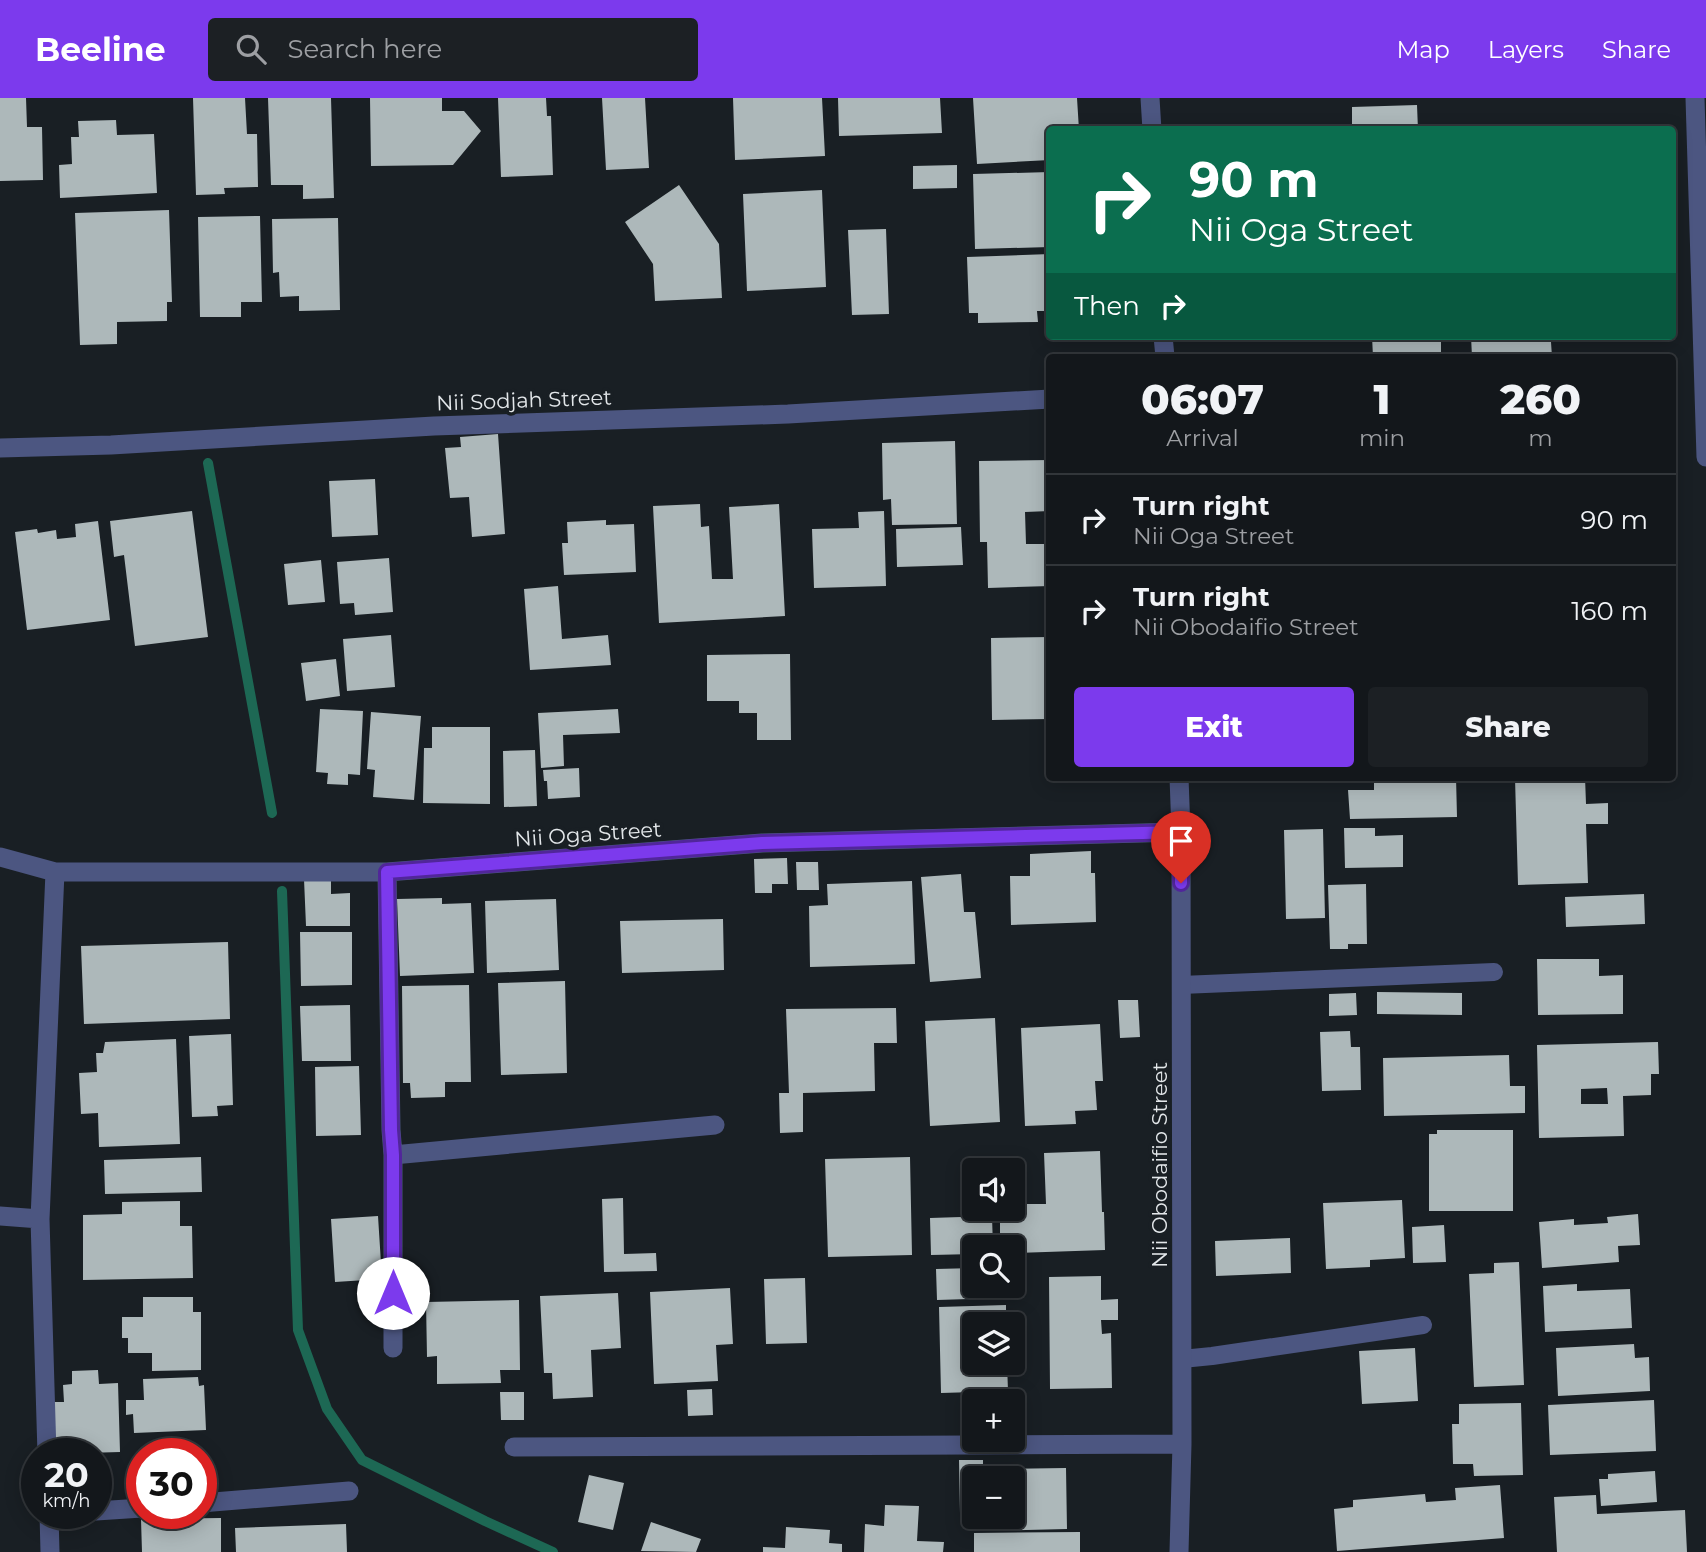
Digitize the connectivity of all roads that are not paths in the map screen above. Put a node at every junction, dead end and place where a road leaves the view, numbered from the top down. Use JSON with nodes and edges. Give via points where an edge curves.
{"nodes":[{"id":1,"x":1150,"y":98,"type":"edge"},
{"id":2,"x":1695,"y":98,"type":"edge"},
{"id":3,"x":1152,"y":126,"type":"edge"},
{"id":4,"x":1046,"y":399,"type":"edge"},
{"id":5,"x":0,"y":448,"type":"edge"},
{"id":6,"x":1706,"y":457,"type":"edge"},
{"id":7,"x":1179,"y":781,"type":"edge"},
{"id":8,"x":1181,"y":832,"type":"junction"},
{"id":9,"x":0,"y":857,"type":"edge"},
{"id":10,"x":55,"y":872,"type":"junction"},
{"id":11,"x":387,"y":872,"type":"junction"},
{"id":12,"x":1494,"y":972,"type":"dead end"},
{"id":13,"x":1181,"y":985,"type":"junction"},
{"id":14,"x":715,"y":1125,"type":"dead end"},
{"id":15,"x":393,"y":1155,"type":"junction"},
{"id":16,"x":0,"y":1216,"type":"edge"},
{"id":17,"x":40,"y":1219,"type":"junction"},
{"id":18,"x":1423,"y":1325,"type":"dead end"},
{"id":19,"x":393,"y":1348,"type":"dead end"},
{"id":20,"x":1182,"y":1359,"type":"junction"},
{"id":21,"x":47,"y":1438,"type":"edge"},
{"id":22,"x":1182,"y":1444,"type":"junction"},
{"id":23,"x":514,"y":1447,"type":"dead end"},
{"id":24,"x":349,"y":1491,"type":"dead end"},
{"id":25,"x":217,"y":1502,"type":"edge"},
{"id":26,"x":52,"y":1529,"type":"edge"},
{"id":27,"x":50,"y":1552,"type":"edge"},
{"id":28,"x":1179,"y":1552,"type":"edge"}],
"edges":[{"from":1,"to":3,"type":"street"},
{"from":2,"to":6,"type":"street"},
{"from":4,"to":5,"type":"street","name":"Nii Sodjah Street"},
{"from":7,"to":8,"type":"street","name":"Nii Obodaifio Street"},
{"from":8,"to":11,"type":"street","name":"Nii Oga Street","via":[[762,843]]},
{"from":8,"to":13,"type":"street","name":"Nii Obodaifio Street"},
{"from":9,"to":10,"type":"street","name":"Nii Oga Street"},
{"from":10,"to":11,"type":"street","name":"Nii Oga Street"},
{"from":10,"to":17,"type":"street"},
{"from":11,"to":15,"type":"street"},
{"from":12,"to":13,"type":"lane"},
{"from":13,"to":20,"type":"street","name":"Nii Obodaifio Street"},
{"from":14,"to":15,"type":"street"},
{"from":15,"to":19,"type":"street"},
{"from":16,"to":17,"type":"street"},
{"from":17,"to":21,"type":"street"},
{"from":18,"to":20,"type":"lane"},
{"from":20,"to":22,"type":"street","name":"Nii Obodaifio Street"},
{"from":22,"to":23,"type":"street"},
{"from":22,"to":28,"type":"street","name":"Nii Obodaifio Street"},
{"from":24,"to":25,"type":"street"},
{"from":26,"to":27,"type":"street"}]}
